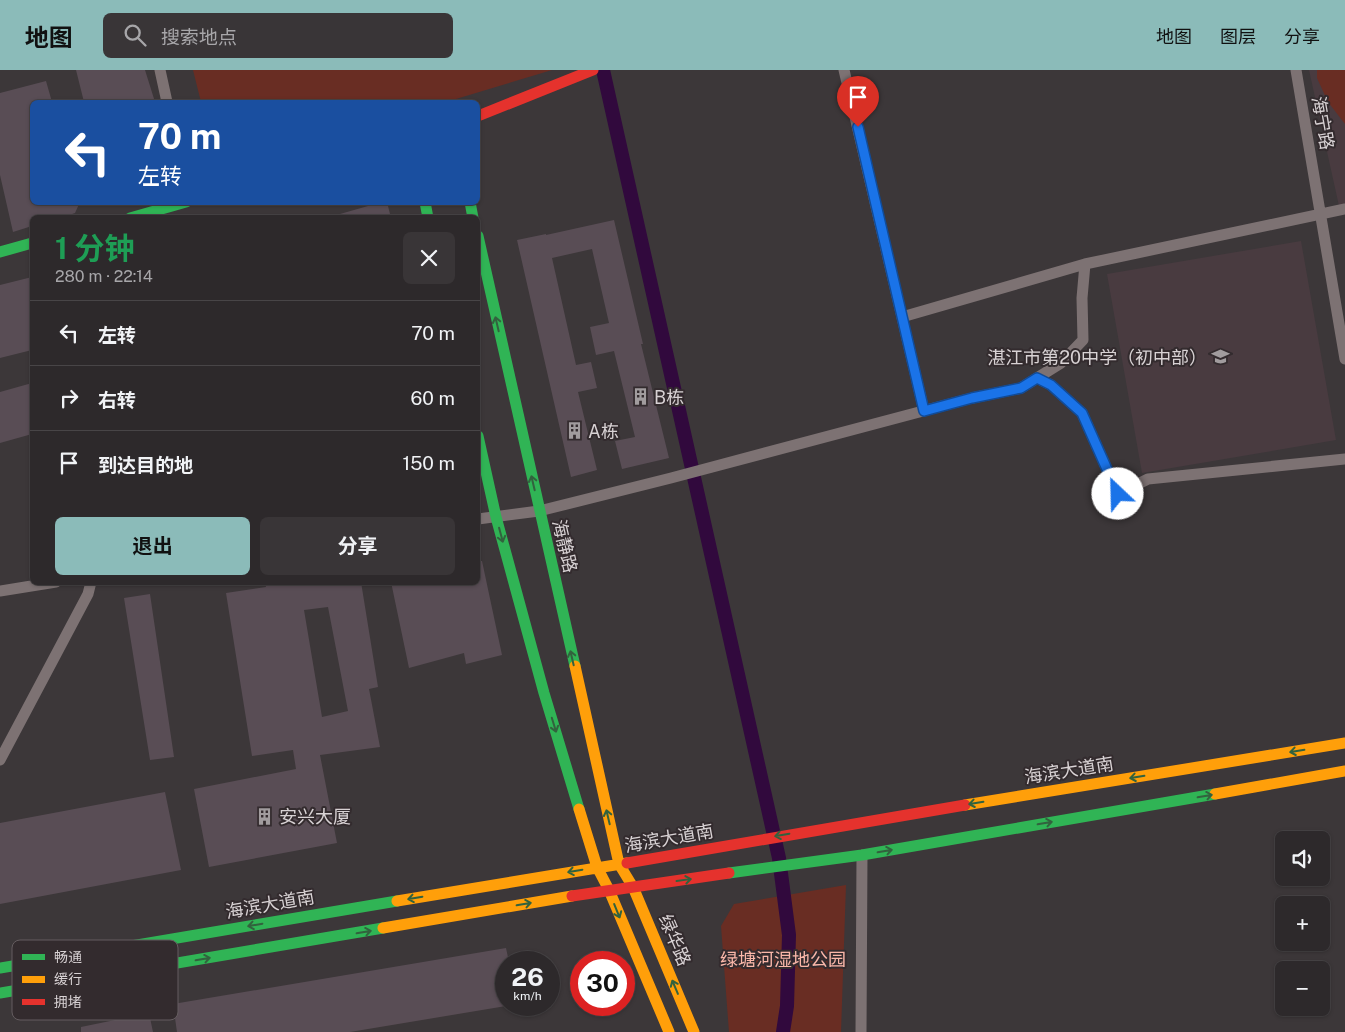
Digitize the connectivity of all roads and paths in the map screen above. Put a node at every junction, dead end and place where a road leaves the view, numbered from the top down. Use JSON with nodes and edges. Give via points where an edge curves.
{"nodes":[{"id":1,"x":160,"y":70,"type":"edge"},
{"id":2,"x":593,"y":70,"type":"edge"},
{"id":3,"x":844,"y":70,"type":"edge"},
{"id":4,"x":1296,"y":70,"type":"edge"},
{"id":5,"x":167,"y":100,"type":"edge"},
{"id":6,"x":480,"y":115,"type":"edge"},
{"id":7,"x":176,"y":205,"type":"edge"},
{"id":8,"x":1345,"y":209,"type":"edge"},
{"id":9,"x":1321,"y":214,"type":"junction"},
{"id":10,"x":140,"y":215,"type":"edge"},
{"id":11,"x":30,"y":244,"type":"edge"},
{"id":12,"x":480,"y":245,"type":"edge"},
{"id":13,"x":0,"y":252,"type":"edge"},
{"id":14,"x":1085,"y":264,"type":"junction"},
{"id":15,"x":902,"y":317,"type":"junction"},
{"id":16,"x":1345,"y":359,"type":"edge"},
{"id":17,"x":1037,"y":378,"type":"junction"},
{"id":18,"x":924,"y":411,"type":"junction"},
{"id":19,"x":480,"y":445,"type":"edge"},
{"id":20,"x":1345,"y":459,"type":"edge"},
{"id":21,"x":539,"y":511,"type":"junction"},
{"id":22,"x":496,"y":517,"type":"junction"},
{"id":23,"x":480,"y":519,"type":"edge"},
{"id":24,"x":37,"y":585,"type":"edge"},
{"id":25,"x":90,"y":585,"type":"edge"},
{"id":26,"x":0,"y":591,"type":"edge"},
{"id":27,"x":1345,"y":743,"type":"edge"},
{"id":28,"x":0,"y":760,"type":"edge"},
{"id":29,"x":1345,"y":771,"type":"edge"},
{"id":30,"x":862,"y":855,"type":"junction"},
{"id":31,"x":619,"y":864,"type":"junction"},
{"id":32,"x":596,"y":867,"type":"junction"},
{"id":33,"x":633,"y":887,"type":"junction"},
{"id":34,"x":608,"y":890,"type":"junction"},
{"id":35,"x":165,"y":940,"type":"edge"},
{"id":36,"x":178,"y":963,"type":"edge"},
{"id":37,"x":669,"y":1032,"type":"edge"},
{"id":38,"x":694,"y":1032,"type":"edge"},
{"id":39,"x":861,"y":1032,"type":"edge"}],
"edges":[{"from":1,"to":5,"type":"street"},
{"from":2,"to":6,"type":"main road"},
{"from":3,"to":15,"type":"street"},
{"from":4,"to":9,"type":"street","name":"海宁路"},
{"from":7,"to":10,"type":"main road"},
{"from":8,"to":9,"type":"street"},
{"from":9,"to":14,"type":"street"},
{"from":9,"to":16,"type":"street","name":"海宁路"},
{"from":11,"to":13,"type":"main road"},
{"from":21,"to":12,"type":"main road","name":"海静路","one_way":true},
{"from":14,"to":15,"type":"street"},
{"from":14,"to":17,"type":"street","via":[[1083,340],[1061,363]]},
{"from":15,"to":18,"type":"street"},
{"from":17,"to":18,"type":"street","via":[[1021,388]]},
{"from":17,"to":20,"type":"street","via":[[1051,385],[1082,413],[1118,494],[1148,479]]},
{"from":18,"to":21,"type":"street"},
{"from":19,"to":22,"type":"main road"},
{"from":21,"to":22,"type":"street"},
{"from":31,"to":21,"type":"main road","name":"海静路","one_way":true},
{"from":22,"to":23,"type":"street"},
{"from":22,"to":32,"type":"main road","one_way":true},
{"from":24,"to":26,"type":"street"},
{"from":25,"to":28,"type":"street"},
{"from":27,"to":31,"type":"main road","name":"海滨大道南","one_way":true},
{"from":30,"to":29,"type":"main road","one_way":true},
{"from":33,"to":30,"type":"main road","one_way":true},
{"from":30,"to":39,"type":"street"},
{"from":31,"to":32,"type":"main road","name":"海滨大道南"},
{"from":31,"to":33,"type":"main road","name":"绿华路"},
{"from":32,"to":34,"type":"main road"},
{"from":32,"to":35,"type":"main road","name":"海滨大道南","one_way":true},
{"from":33,"to":34,"type":"main road"},
{"from":38,"to":33,"type":"main road","name":"绿华路","one_way":true},
{"from":36,"to":34,"type":"main road","one_way":true},
{"from":34,"to":37,"type":"main road","one_way":true}]}
